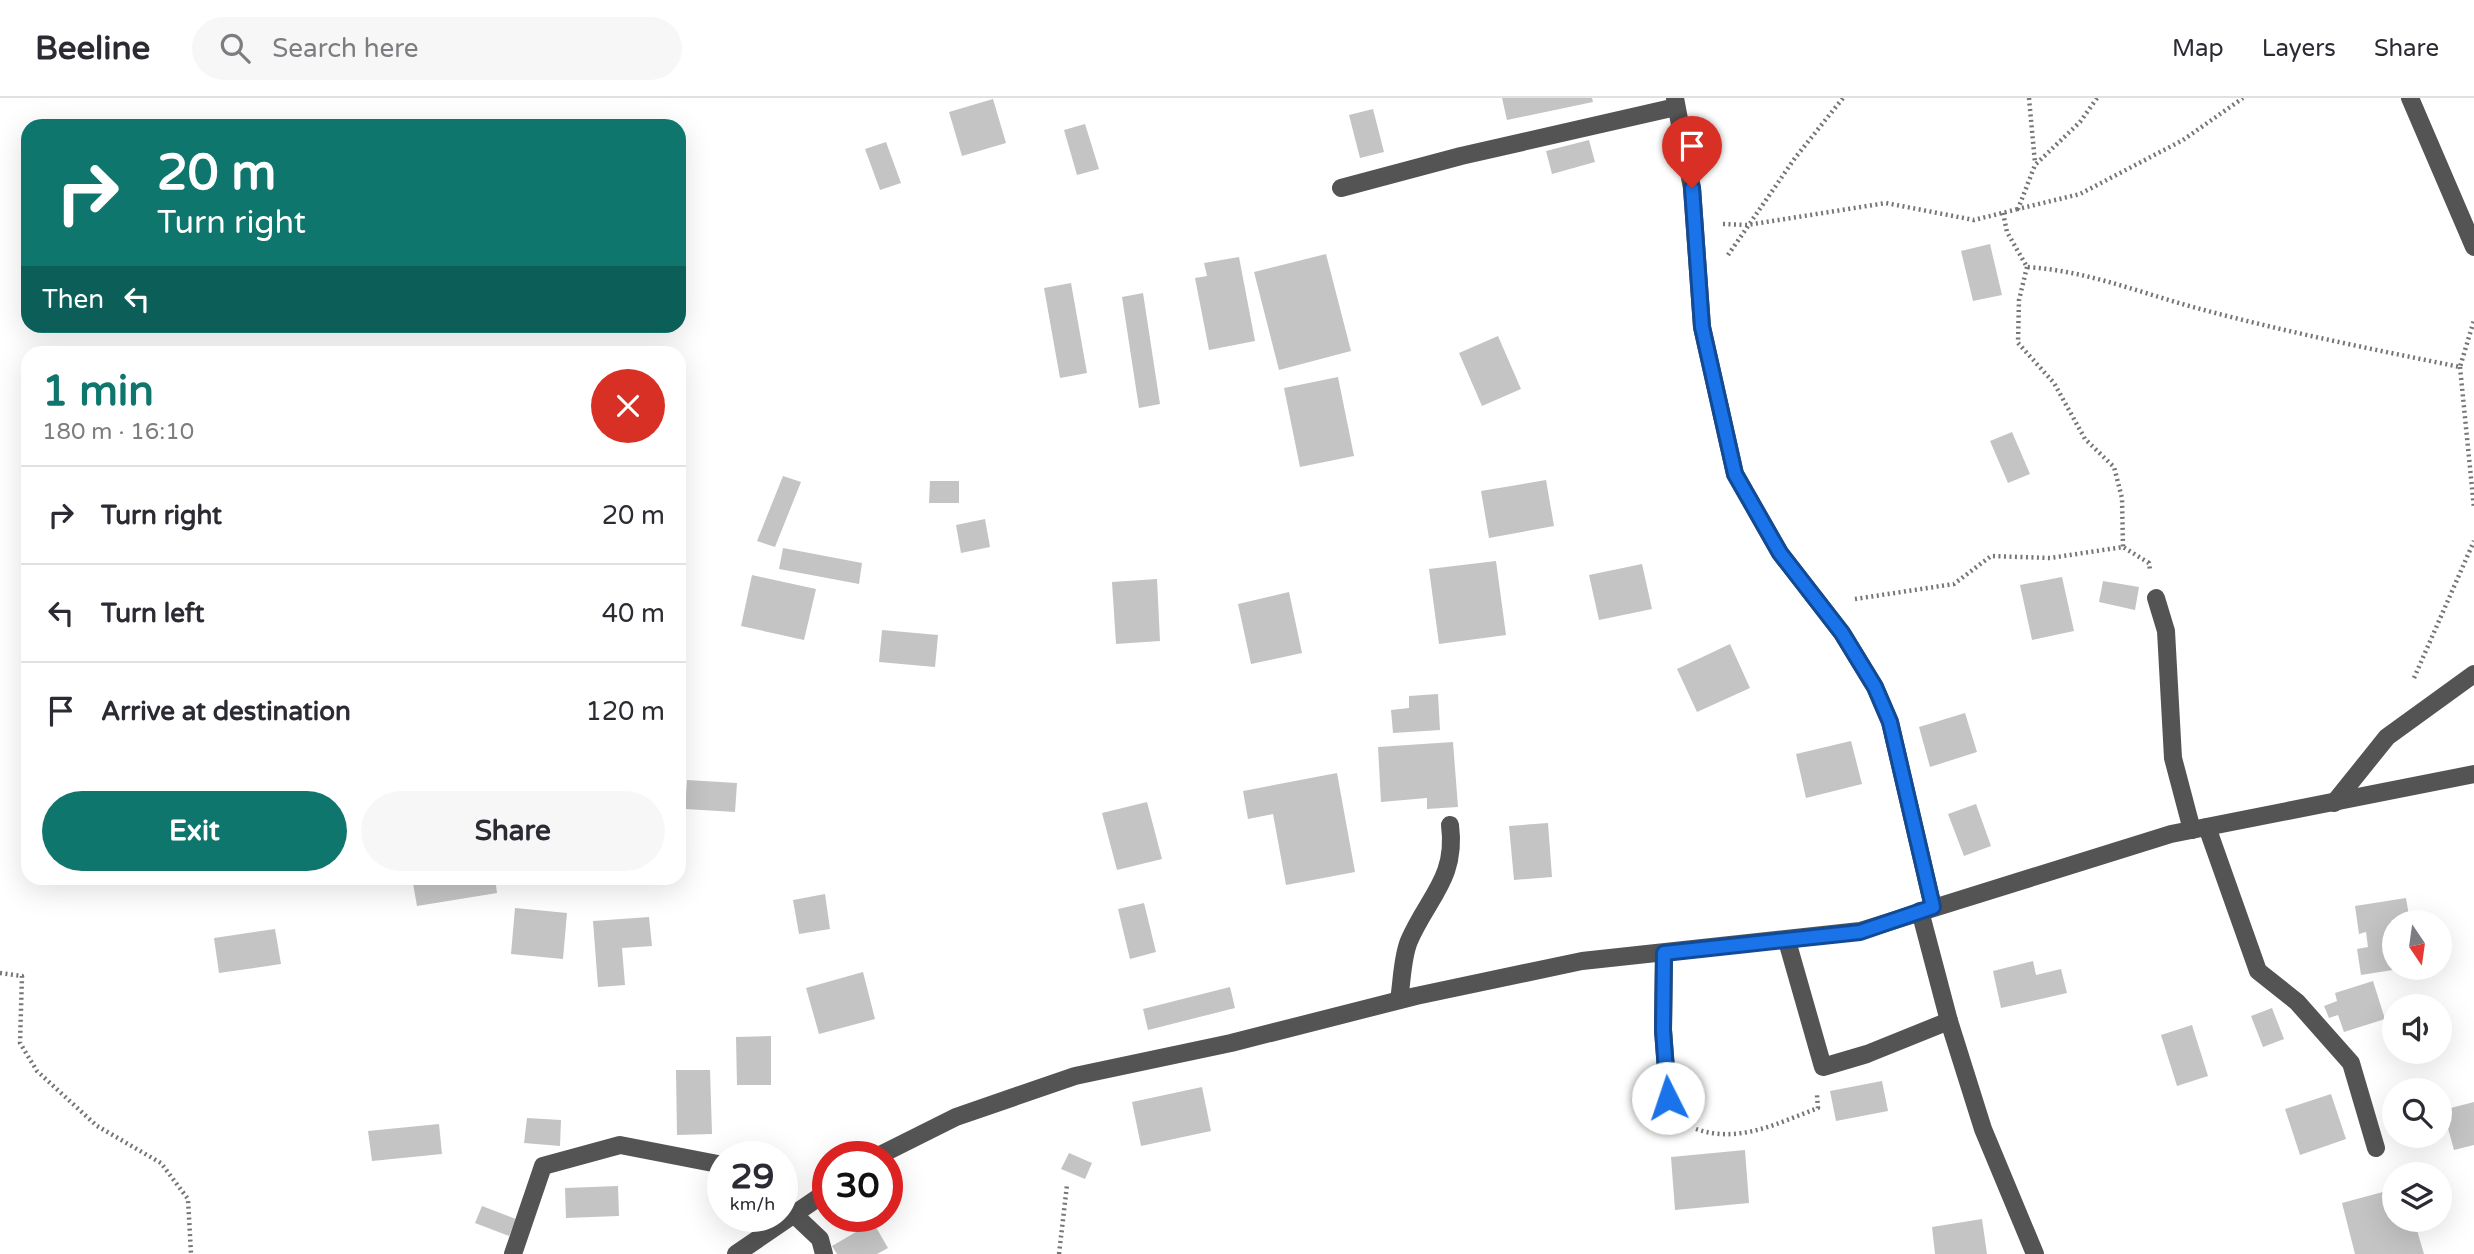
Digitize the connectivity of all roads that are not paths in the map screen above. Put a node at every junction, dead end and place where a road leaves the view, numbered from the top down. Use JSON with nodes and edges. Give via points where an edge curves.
{"nodes":[{"id":1,"x":2410,"y":98,"type":"edge"},
{"id":2,"x":1676,"y":102,"type":"edge"},
{"id":3,"x":1341,"y":188,"type":"dead end"},
{"id":4,"x":2474,"y":247,"type":"edge"},
{"id":5,"x":2156,"y":598,"type":"road end"},
{"id":6,"x":2474,"y":674,"type":"edge"},
{"id":7,"x":2474,"y":774,"type":"edge"},
{"id":8,"x":2334,"y":803,"type":"junction"},
{"id":9,"x":1450,"y":825,"type":"dead end"},
{"id":10,"x":2200,"y":828,"type":"junction"},
{"id":11,"x":1926,"y":909,"type":"junction"},
{"id":12,"x":1787,"y":941,"type":"junction"},
{"id":13,"x":1664,"y":953,"type":"junction"},
{"id":14,"x":1399,"y":1000,"type":"junction"},
{"id":15,"x":1949,"y":1021,"type":"junction"},
{"id":16,"x":1670,"y":1120,"type":"road end"},
{"id":17,"x":903,"y":1144,"type":"edge"},
{"id":18,"x":2376,"y":1148,"type":"dead end"},
{"id":19,"x":707,"y":1162,"type":"edge"},
{"id":20,"x":798,"y":1215,"type":"edge"},
{"id":21,"x":770,"y":1232,"type":"edge"},
{"id":22,"x":513,"y":1254,"type":"edge"},
{"id":23,"x":736,"y":1254,"type":"edge"},
{"id":24,"x":824,"y":1254,"type":"edge"},
{"id":25,"x":2035,"y":1254,"type":"edge"}],
"edges":[{"from":1,"to":4,"type":"street"},
{"from":2,"to":3,"type":"street"},
{"from":2,"to":11,"type":"street","via":[[1692,188],[1702,327],[1735,474],[1780,553],[1842,633],[1875,687],[1890,722]]},
{"from":5,"to":10,"type":"street","via":[[2166,631],[2173,758]]},
{"from":6,"to":8,"type":"street","via":[[2387,737]]},
{"from":7,"to":8,"type":"street"},
{"from":8,"to":10,"type":"street"},
{"from":9,"to":14,"type":"street","via":[[1453,848],[1444,882],[1409,942]]},
{"from":10,"to":11,"type":"street"},
{"from":10,"to":18,"type":"street","via":[[2258,971],[2297,1002],[2351,1063]]},
{"from":11,"to":12,"type":"street","via":[[1860,932]]},
{"from":11,"to":15,"type":"street"},
{"from":12,"to":13,"type":"street"},
{"from":12,"to":15,"type":"street","via":[[1824,1067]]},
{"from":13,"to":14,"type":"street","via":[[1582,961]]},
{"from":13,"to":16,"type":"street","via":[[1663,1030]]},
{"from":14,"to":17,"type":"street","via":[[1075,1076],[956,1117]]},
{"from":15,"to":25,"type":"street","via":[[1983,1129]]},
{"from":19,"to":22,"type":"street","via":[[620,1145],[543,1166]]},
{"from":20,"to":24,"type":"street","via":[[820,1239]]},
{"from":21,"to":23,"type":"street"}]}
